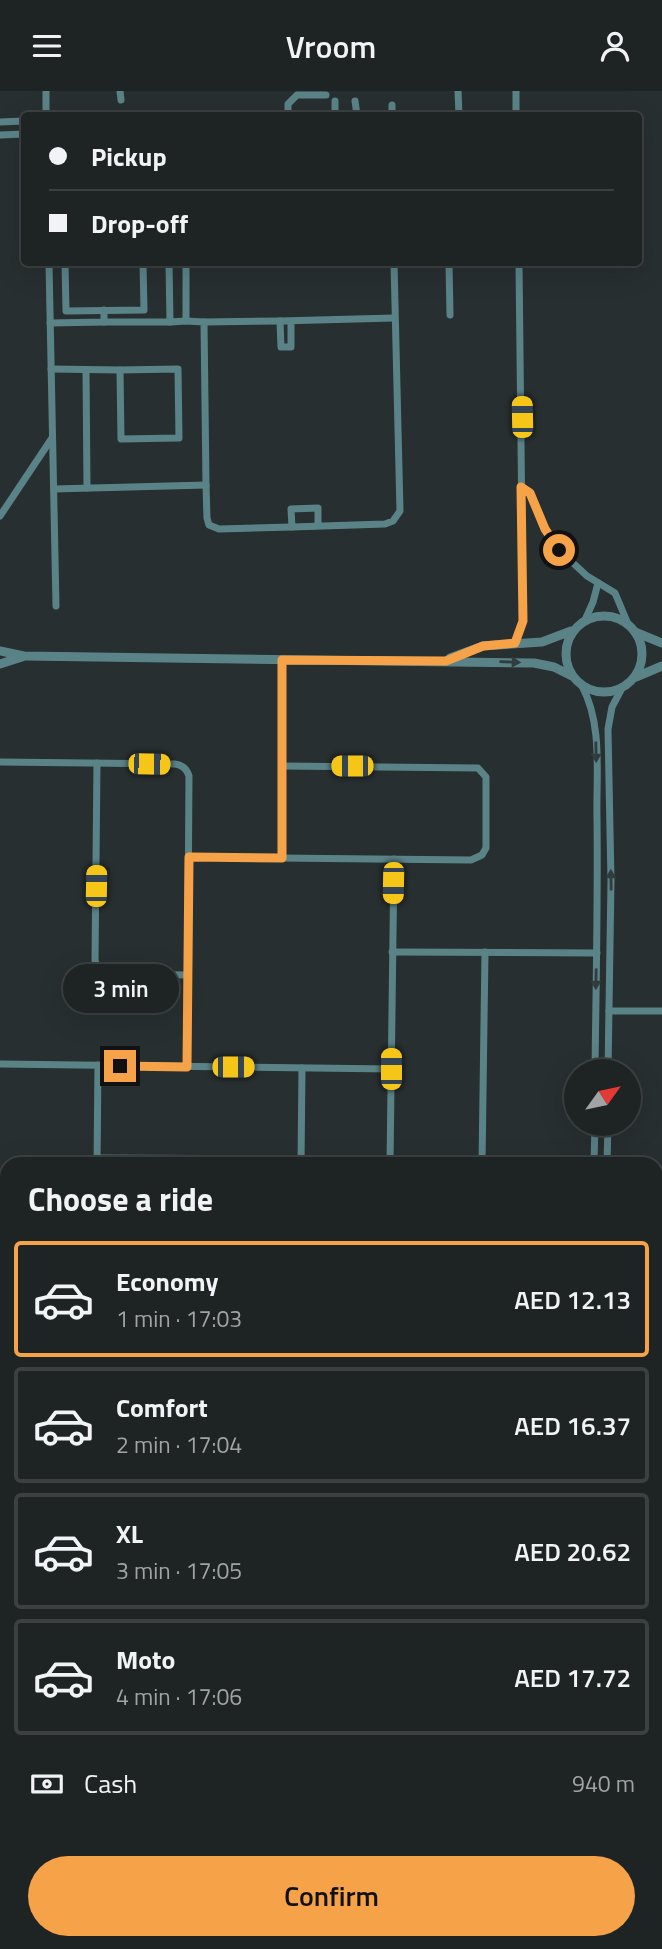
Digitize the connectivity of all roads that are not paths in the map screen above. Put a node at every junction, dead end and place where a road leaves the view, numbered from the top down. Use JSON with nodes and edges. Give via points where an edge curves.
{"nodes":[{"id":1,"x":46,"y":91,"type":"edge"},
{"id":2,"x":120,"y":91,"type":"edge"},
{"id":3,"x":458,"y":91,"type":"edge"},
{"id":4,"x":516,"y":91,"type":"edge"},
{"id":5,"x":326,"y":95,"type":"dead end"},
{"id":6,"x":121,"y":100,"type":"dead end"},
{"id":7,"x":335,"y":101,"type":"dead end"},
{"id":8,"x":355,"y":101,"type":"dead end"},
{"id":9,"x":392,"y":105,"type":"dead end"},
{"id":10,"x":46,"y":112,"type":"edge"},
{"id":11,"x":288,"y":112,"type":"edge"},
{"id":12,"x":335,"y":112,"type":"edge"},
{"id":13,"x":356,"y":112,"type":"edge"},
{"id":14,"x":392,"y":112,"type":"edge"},
{"id":15,"x":459,"y":112,"type":"edge"},
{"id":16,"x":516,"y":112,"type":"edge"},
{"id":17,"x":21,"y":121,"type":"edge"},
{"id":18,"x":0,"y":123,"type":"edge"},
{"id":19,"x":21,"y":134,"type":"edge"},
{"id":20,"x":0,"y":135,"type":"edge"},
{"id":21,"x":49,"y":266,"type":"edge"},
{"id":22,"x":65,"y":266,"type":"edge"},
{"id":23,"x":144,"y":266,"type":"edge"},
{"id":24,"x":169,"y":266,"type":"edge"},
{"id":25,"x":186,"y":266,"type":"edge"},
{"id":26,"x":394,"y":266,"type":"edge"},
{"id":27,"x":449,"y":266,"type":"edge"},
{"id":28,"x":519,"y":266,"type":"edge"},
{"id":29,"x":170,"y":308,"type":"junction"},
{"id":30,"x":186,"y":309,"type":"junction"},
{"id":31,"x":104,"y":310,"type":"junction"},
{"id":32,"x":450,"y":315,"type":"dead end"},
{"id":33,"x":394,"y":318,"type":"junction"},
{"id":34,"x":170,"y":321,"type":"junction"},
{"id":35,"x":186,"y":321,"type":"junction"},
{"id":36,"x":280,"y":321,"type":"junction"},
{"id":37,"x":291,"y":321,"type":"junction"},
{"id":38,"x":104,"y":322,"type":"junction"},
{"id":39,"x":204,"y":322,"type":"junction"},
{"id":40,"x":50,"y":323,"type":"junction"},
{"id":41,"x":51,"y":369,"type":"junction"},
{"id":42,"x":86,"y":370,"type":"junction"},
{"id":43,"x":120,"y":370,"type":"junction"},
{"id":44,"x":52,"y":438,"type":"junction"},
{"id":45,"x":206,"y":485,"type":"junction"},
{"id":46,"x":521,"y":487,"type":"junction"},
{"id":47,"x":87,"y":488,"type":"junction"},
{"id":48,"x":54,"y":489,"type":"junction"},
{"id":49,"x":0,"y":516,"type":"edge"},
{"id":50,"x":318,"y":526,"type":"junction"},
{"id":51,"x":292,"y":527,"type":"junction"},
{"id":52,"x":598,"y":583,"type":"junction"},
{"id":53,"x":56,"y":606,"type":"dead end"},
{"id":54,"x":585,"y":620,"type":"junction"},
{"id":55,"x":628,"y":624,"type":"junction"},
{"id":56,"x":573,"y":630,"type":"junction"},
{"id":57,"x":635,"y":632,"type":"junction"},
{"id":58,"x":515,"y":643,"type":"junction"},
{"id":59,"x":662,"y":643,"type":"edge"},
{"id":60,"x":0,"y":651,"type":"edge"},
{"id":61,"x":24,"y":656,"type":"junction"},
{"id":62,"x":282,"y":660,"type":"junction"},
{"id":63,"x":446,"y":661,"type":"junction"},
{"id":64,"x":0,"y":664,"type":"edge"},
{"id":65,"x":662,"y":666,"type":"edge"},
{"id":66,"x":572,"y":676,"type":"junction"},
{"id":67,"x":634,"y":678,"type":"junction"},
{"id":68,"x":582,"y":686,"type":"junction"},
{"id":69,"x":622,"y":688,"type":"junction"},
{"id":70,"x":0,"y":762,"type":"edge"},
{"id":71,"x":97,"y":763,"type":"junction"},
{"id":72,"x":282,"y":766,"type":"junction"},
{"id":73,"x":189,"y":857,"type":"junction"},
{"id":74,"x":282,"y":858,"type":"junction"},
{"id":75,"x":394,"y":859,"type":"junction"},
{"id":76,"x":393,"y":952,"type":"junction"},
{"id":77,"x":485,"y":953,"type":"junction"},
{"id":78,"x":597,"y":953,"type":"junction"},
{"id":79,"x":188,"y":975,"type":"junction"},
{"id":80,"x":609,"y":1011,"type":"junction"},
{"id":81,"x":662,"y":1011,"type":"edge"},
{"id":82,"x":595,"y":1059,"type":"edge"},
{"id":83,"x":608,"y":1059,"type":"edge"},
{"id":84,"x":0,"y":1064,"type":"edge"},
{"id":85,"x":98,"y":1065,"type":"junction"},
{"id":86,"x":187,"y":1067,"type":"junction"},
{"id":87,"x":302,"y":1068,"type":"junction"},
{"id":88,"x":391,"y":1069,"type":"junction"},
{"id":89,"x":595,"y":1136,"type":"edge"},
{"id":90,"x":608,"y":1136,"type":"edge"},
{"id":91,"x":97,"y":1157,"type":"edge"},
{"id":92,"x":301,"y":1157,"type":"edge"},
{"id":93,"x":390,"y":1157,"type":"edge"},
{"id":94,"x":482,"y":1157,"type":"edge"},
{"id":95,"x":594,"y":1157,"type":"edge"},
{"id":96,"x":607,"y":1157,"type":"edge"}],
"edges":[{"from":1,"to":10,"type":"street"},
{"from":2,"to":6,"type":"street"},
{"from":3,"to":15,"type":"street"},
{"from":4,"to":16,"type":"street"},
{"from":5,"to":11,"type":"street","via":[[297,95],[288,104]]},
{"from":7,"to":12,"type":"street"},
{"from":8,"to":13,"type":"street"},
{"from":9,"to":14,"type":"street"},
{"from":17,"to":18,"type":"street"},
{"from":19,"to":20,"type":"street"},
{"from":21,"to":40,"type":"street"},
{"from":22,"to":31,"type":"street","via":[[66,311]]},
{"from":23,"to":31,"type":"street","via":[[144,310]]},
{"from":24,"to":29,"type":"street"},
{"from":25,"to":30,"type":"street"},
{"from":26,"to":33,"type":"street"},
{"from":27,"to":32,"type":"street"},
{"from":28,"to":46,"type":"street"},
{"from":29,"to":30,"type":"street"},
{"from":29,"to":34,"type":"street"},
{"from":30,"to":35,"type":"street"},
{"from":31,"to":38,"type":"street"},
{"from":33,"to":37,"type":"street"},
{"from":33,"to":50,"type":"street","via":[[400,511],[385,524]]},
{"from":34,"to":35,"type":"street"},
{"from":34,"to":38,"type":"street"},
{"from":35,"to":39,"type":"street"},
{"from":36,"to":37,"type":"street"},
{"from":36,"to":37,"type":"street","via":[[281,347],[292,347]]},
{"from":36,"to":39,"type":"street"},
{"from":38,"to":40,"type":"street"},
{"from":39,"to":45,"type":"street"},
{"from":40,"to":41,"type":"street"},
{"from":41,"to":42,"type":"street"},
{"from":41,"to":44,"type":"street"},
{"from":42,"to":43,"type":"street"},
{"from":42,"to":47,"type":"street"},
{"from":43,"to":43,"type":"street","via":[[178,369],[179,438],[121,439]]},
{"from":44,"to":48,"type":"street"},
{"from":44,"to":49,"type":"street"},
{"from":45,"to":47,"type":"street"},
{"from":45,"to":51,"type":"street","via":[[207,518],[214,528]]},
{"from":46,"to":52,"type":"street","via":[[530,493],[559,550]]},
{"from":46,"to":58,"type":"street","via":[[523,621]]},
{"from":47,"to":48,"type":"street"},
{"from":48,"to":53,"type":"street"},
{"from":50,"to":51,"type":"street"},
{"from":50,"to":51,"type":"street","via":[[318,508],[292,509]]},
{"from":52,"to":54,"type":"street"},
{"from":52,"to":55,"type":"street","via":[[615,593]]},
{"from":54,"to":55,"type":"street","via":[[611,616]]},
{"from":54,"to":56,"type":"street"},
{"from":55,"to":57,"type":"street"},
{"from":56,"to":58,"type":"street","via":[[549,641]]},
{"from":56,"to":66,"type":"street","via":[[565,653]]},
{"from":57,"to":59,"type":"street"},
{"from":57,"to":67,"type":"street","via":[[642,655]]},
{"from":58,"to":63,"type":"street","via":[[483,646]]},
{"from":60,"to":61,"type":"street"},
{"from":61,"to":62,"type":"street"},
{"from":61,"to":64,"type":"street"},
{"from":62,"to":63,"type":"street"},
{"from":62,"to":72,"type":"street"},
{"from":63,"to":66,"type":"street","one_way":true,"via":[[534,663]]},
{"from":65,"to":67,"type":"street"},
{"from":66,"to":68,"type":"street"},
{"from":67,"to":69,"type":"street"},
{"from":68,"to":69,"type":"street","via":[[598,692]]},
{"from":68,"to":78,"type":"street","one_way":true,"via":[[595,726]]},
{"from":80,"to":69,"type":"street","one_way":true,"via":[[607,736],[612,707]]},
{"from":70,"to":71,"type":"street"},
{"from":71,"to":73,"type":"street","via":[[184,767],[189,776]]},
{"from":71,"to":79,"type":"street","via":[[96,963],[110,974]]},
{"from":72,"to":74,"type":"street"},
{"from":72,"to":75,"type":"street","via":[[483,771],[486,844],[482,855],[471,860]]},
{"from":73,"to":74,"type":"street"},
{"from":73,"to":79,"type":"street"},
{"from":74,"to":75,"type":"street"},
{"from":75,"to":76,"type":"street"},
{"from":76,"to":77,"type":"street"},
{"from":76,"to":88,"type":"street"},
{"from":77,"to":78,"type":"street"},
{"from":77,"to":94,"type":"street"},
{"from":78,"to":82,"type":"street","one_way":true},
{"from":79,"to":86,"type":"street"},
{"from":80,"to":81,"type":"street"},
{"from":80,"to":83,"type":"street"},
{"from":84,"to":85,"type":"street"},
{"from":85,"to":86,"type":"street"},
{"from":85,"to":91,"type":"street"},
{"from":86,"to":87,"type":"street"},
{"from":87,"to":88,"type":"street"},
{"from":87,"to":92,"type":"street"},
{"from":88,"to":93,"type":"street"},
{"from":89,"to":95,"type":"street"},
{"from":90,"to":96,"type":"street"}]}
